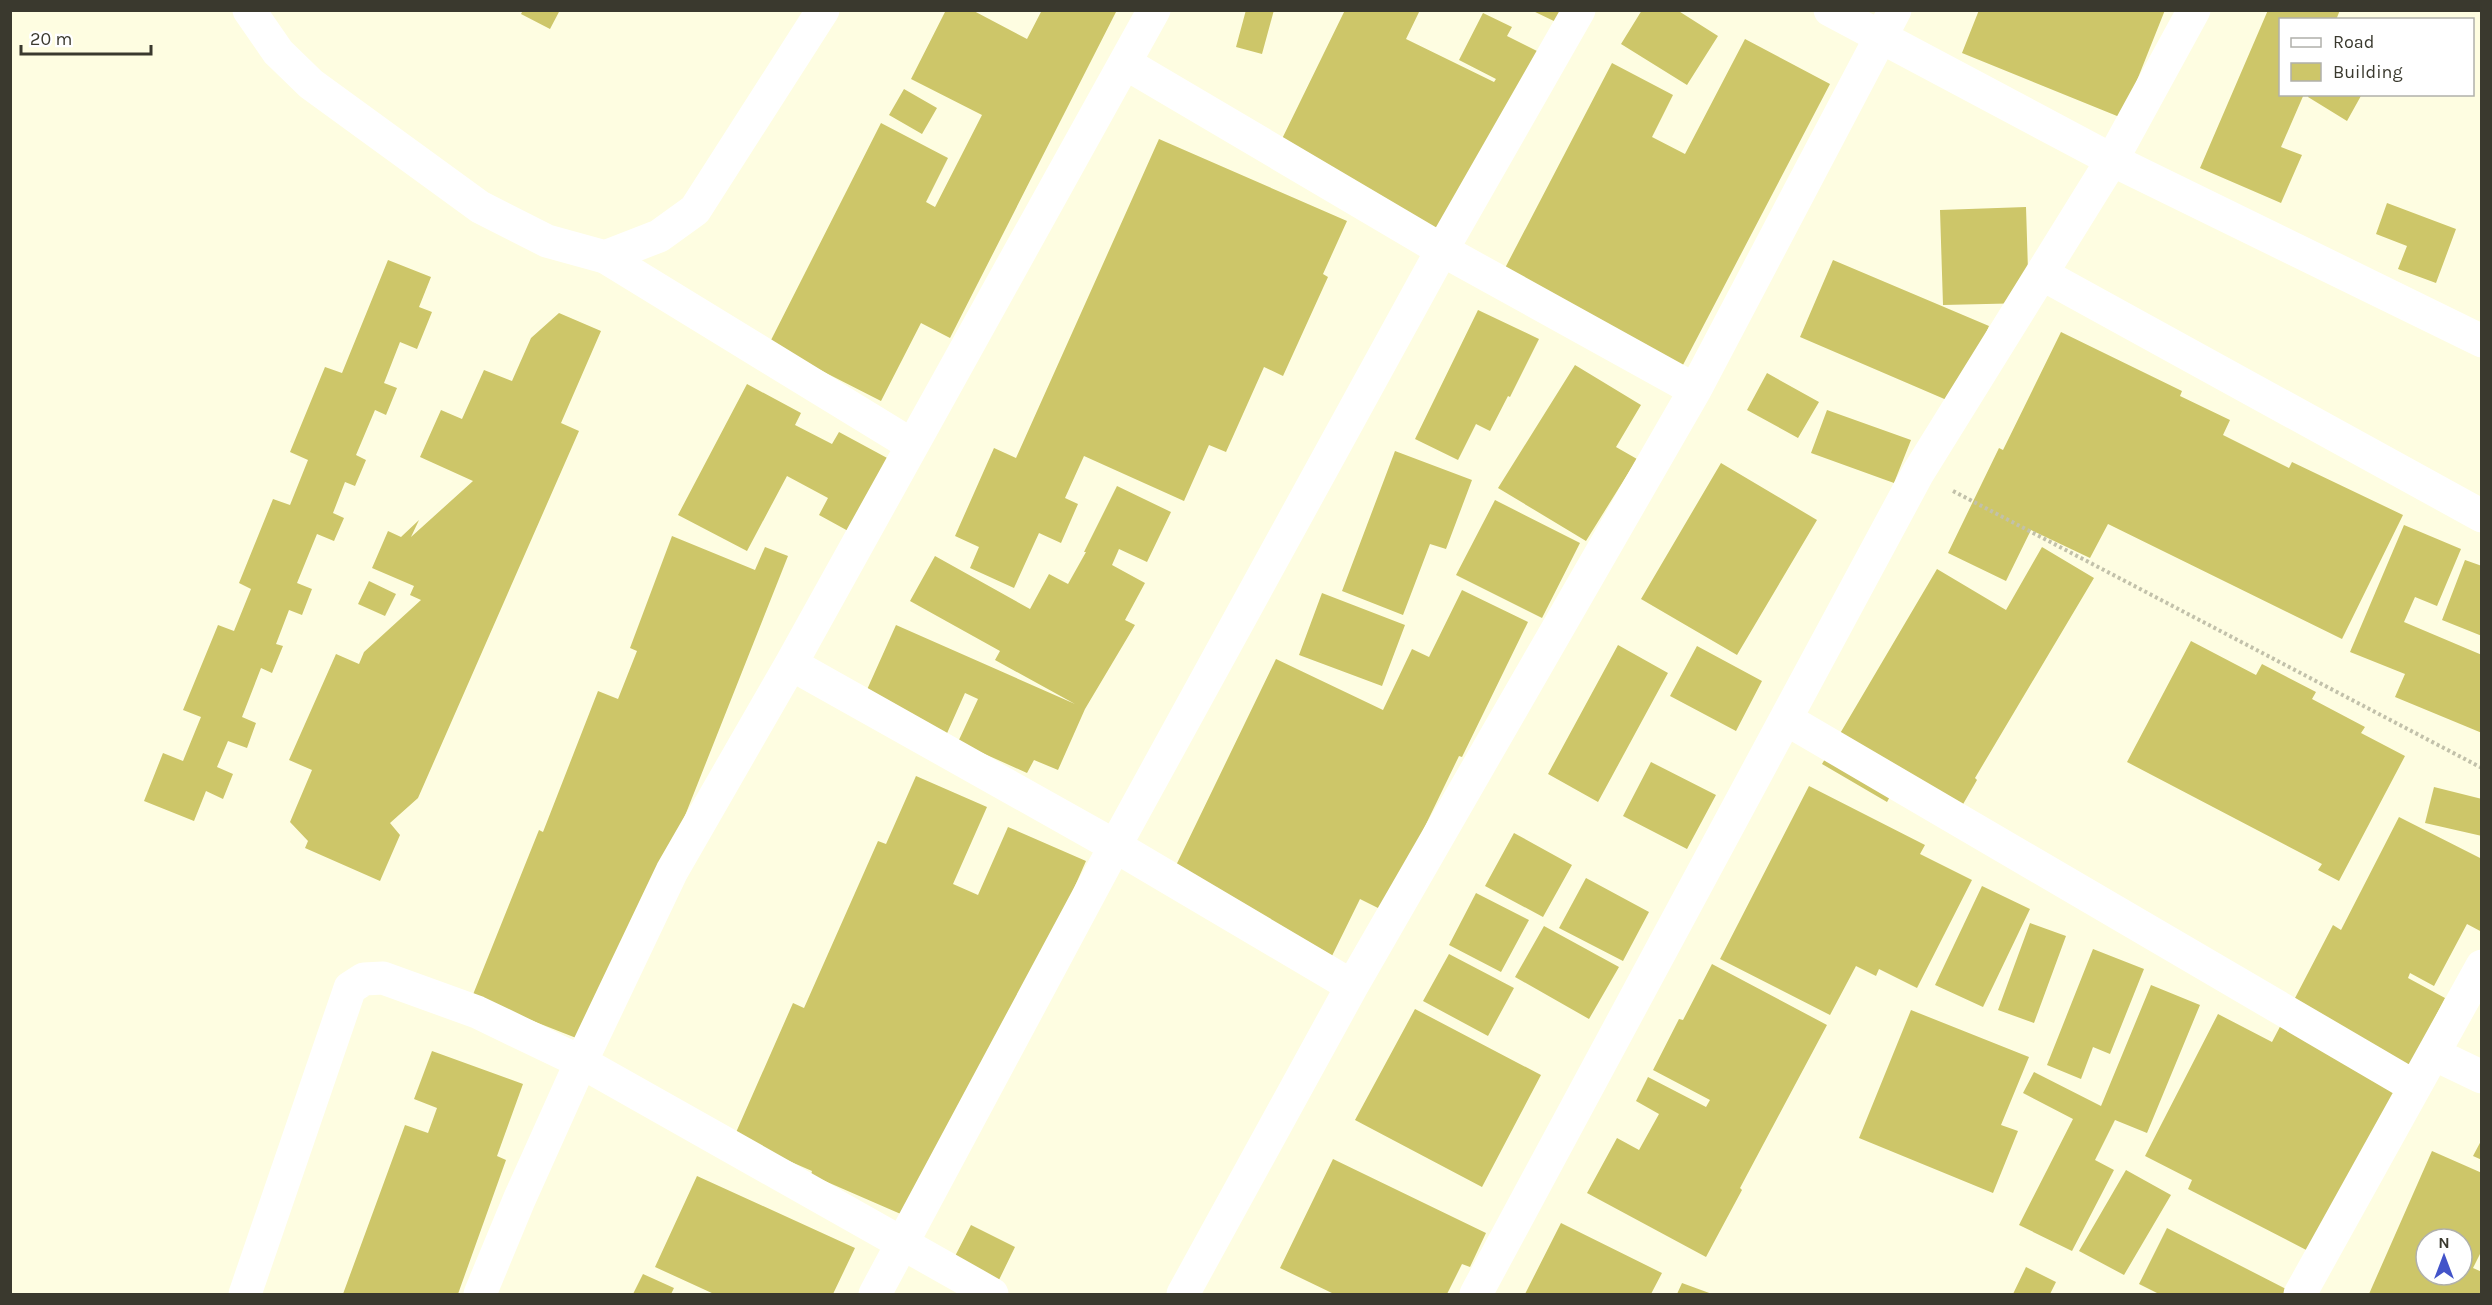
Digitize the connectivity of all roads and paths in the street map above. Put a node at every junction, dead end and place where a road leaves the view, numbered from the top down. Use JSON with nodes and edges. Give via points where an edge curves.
{"nodes":[{"id":1,"x":249,"y":10,"type":"edge"},
{"id":2,"x":823,"y":10,"type":"edge"},
{"id":3,"x":1154,"y":10,"type":"edge"},
{"id":4,"x":1579,"y":10,"type":"edge"},
{"id":5,"x":1830,"y":10,"type":"edge"},
{"id":6,"x":2194,"y":10,"type":"edge"},
{"id":7,"x":1887,"y":24,"type":"edge"},
{"id":8,"x":1125,"y":63,"type":"junction"},
{"id":9,"x":2112,"y":160,"type":"junction"},
{"id":10,"x":1442,"y":249,"type":"junction"},
{"id":11,"x":604,"y":257,"type":"junction"},
{"id":12,"x":2042,"y":274,"type":"junction"},
{"id":13,"x":2481,"y":341,"type":"edge"},
{"id":14,"x":1695,"y":390,"type":"junction"},
{"id":15,"x":912,"y":445,"type":"junction"},
{"id":16,"x":1918,"y":473,"type":"junction"},
{"id":17,"x":2481,"y":516,"type":"edge"},
{"id":18,"x":791,"y":664,"type":"junction"},
{"id":19,"x":1786,"y":719,"type":"junction"},
{"id":20,"x":2481,"y":768,"type":"edge"},
{"id":21,"x":1115,"y":846,"type":"junction"},
{"id":22,"x":2481,"y":966,"type":"edge"},
{"id":23,"x":1352,"y":986,"type":"junction"},
{"id":24,"x":2434,"y":1054,"type":"junction"},
{"id":25,"x":581,"y":1062,"type":"junction"},
{"id":26,"x":2481,"y":1077,"type":"edge"},
{"id":27,"x":2415,"y":1087,"type":"junction"},
{"id":28,"x":904,"y":1243,"type":"junction"},
{"id":29,"x":245,"y":1294,"type":"edge"},
{"id":30,"x":480,"y":1294,"type":"edge"},
{"id":31,"x":875,"y":1294,"type":"edge"},
{"id":32,"x":992,"y":1294,"type":"edge"},
{"id":33,"x":1182,"y":1294,"type":"edge"},
{"id":34,"x":1476,"y":1294,"type":"edge"},
{"id":35,"x":2300,"y":1294,"type":"edge"}],
"edges":[{"from":1,"to":11,"type":"street","via":[[278,52],[311,84],[480,207],[547,241]]},
{"from":2,"to":11,"type":"street","via":[[695,210],[659,236]]},
{"from":3,"to":8,"type":"street"},
{"from":4,"to":10,"type":"street"},
{"from":5,"to":7,"type":"street"},
{"from":6,"to":9,"type":"street"},
{"from":7,"to":9,"type":"street"},
{"from":7,"to":14,"type":"street"},
{"from":8,"to":10,"type":"street"},
{"from":8,"to":15,"type":"street"},
{"from":9,"to":12,"type":"street"},
{"from":9,"to":13,"type":"street"},
{"from":10,"to":14,"type":"street"},
{"from":10,"to":21,"type":"street"},
{"from":11,"to":15,"type":"street"},
{"from":12,"to":16,"type":"street"},
{"from":12,"to":17,"type":"street"},
{"from":14,"to":23,"type":"street"},
{"from":15,"to":18,"type":"street"},
{"from":16,"to":19,"type":"street"},
{"from":16,"to":20,"type":"path"},
{"from":18,"to":21,"type":"street"},
{"from":18,"to":25,"type":"street","via":[[672,871]]},
{"from":19,"to":27,"type":"street"},
{"from":19,"to":34,"type":"street"},
{"from":21,"to":23,"type":"street"},
{"from":21,"to":28,"type":"street"},
{"from":22,"to":24,"type":"street"},
{"from":23,"to":33,"type":"street"},
{"from":24,"to":26,"type":"street"},
{"from":24,"to":27,"type":"street"},
{"from":25,"to":28,"type":"street"},
{"from":25,"to":29,"type":"street","via":[[477,1012],[383,978],[364,979],[350,988]]},
{"from":25,"to":30,"type":"street"},
{"from":27,"to":35,"type":"street"},
{"from":28,"to":31,"type":"street"},
{"from":28,"to":32,"type":"street"}]}
